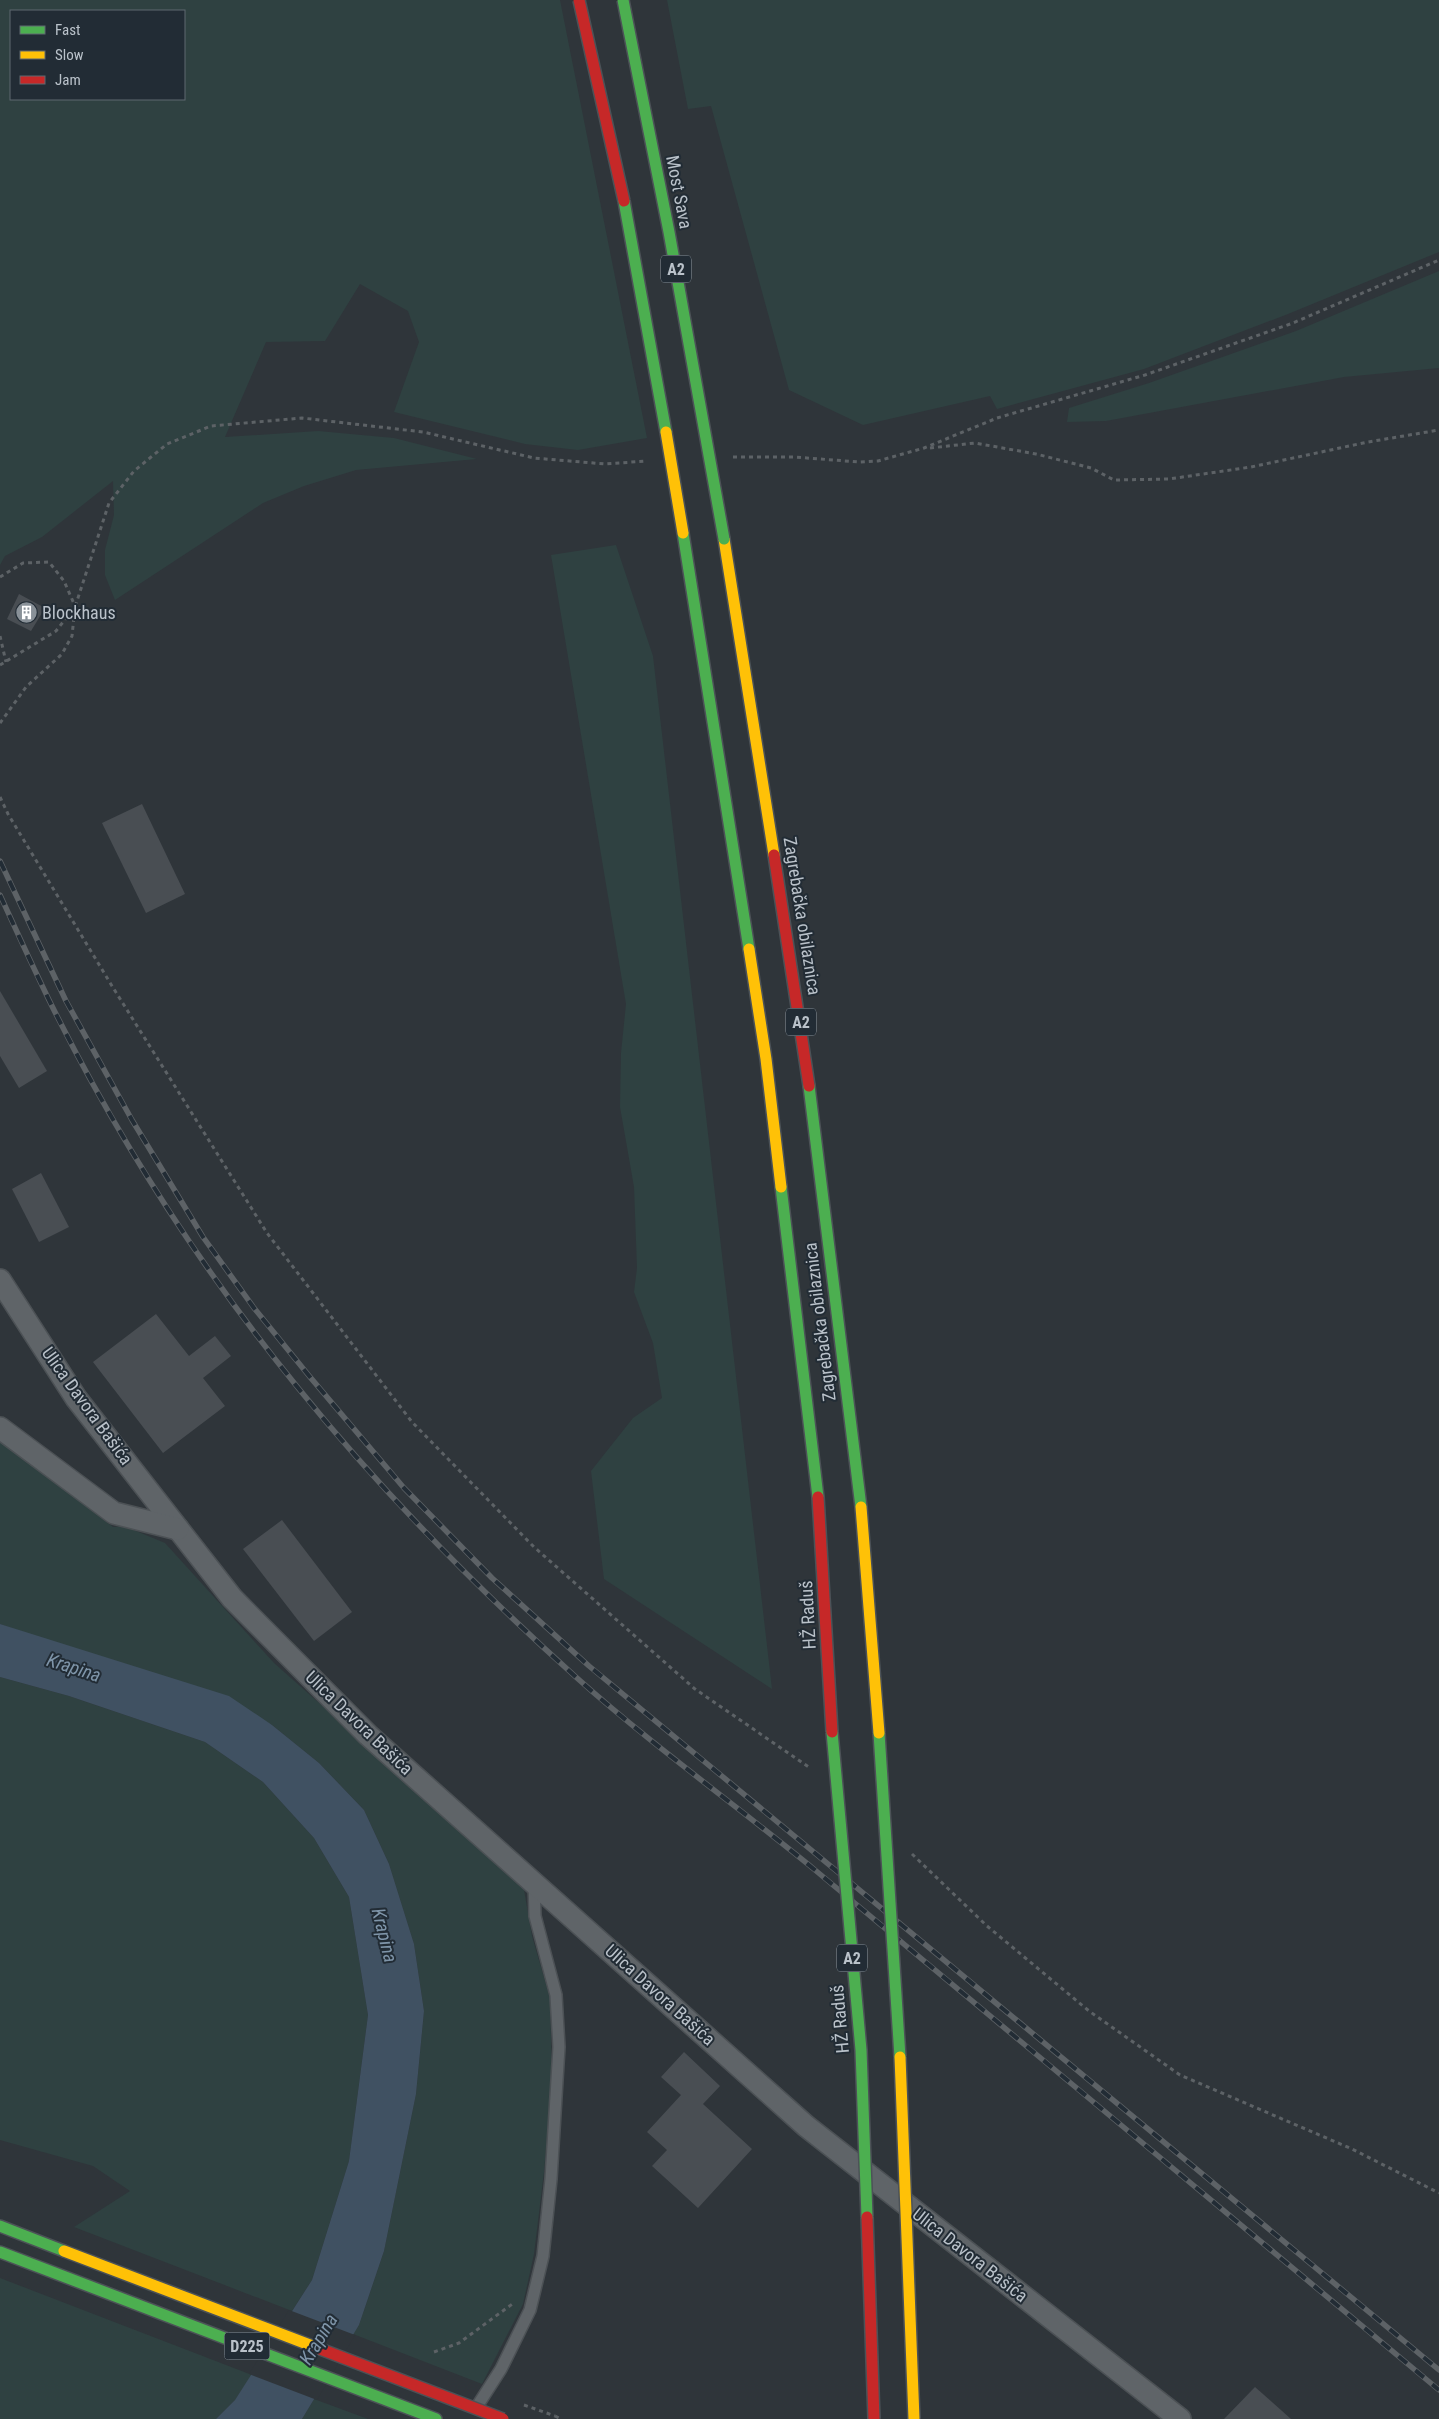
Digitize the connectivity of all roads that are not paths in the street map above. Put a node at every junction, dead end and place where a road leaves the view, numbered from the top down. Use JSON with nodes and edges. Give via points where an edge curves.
{"nodes":[{"id":1,"x":580,"y":0,"type":"edge"},
{"id":2,"x":623,"y":0,"type":"edge"},
{"id":3,"x":724,"y":539,"type":"joint"},
{"id":4,"x":0,"y":1280,"type":"edge"},
{"id":5,"x":0,"y":1428,"type":"edge"},
{"id":6,"x":818,"y":1497,"type":"joint"},
{"id":7,"x":178,"y":1529,"type":"junction"},
{"id":8,"x":534,"y":1882,"type":"junction"},
{"id":9,"x":0,"y":2226,"type":"edge"},
{"id":10,"x":0,"y":2252,"type":"edge"},
{"id":11,"x":436,"y":2419,"type":"edge"},
{"id":12,"x":469,"y":2419,"type":"edge"},
{"id":13,"x":503,"y":2419,"type":"edge"},
{"id":14,"x":874,"y":2419,"type":"edge"},
{"id":15,"x":914,"y":2419,"type":"edge"},
{"id":16,"x":1180,"y":2419,"type":"edge"}],
"edges":[{"from":1,"to":6,"type":"main road","name":"Zagrebačka obilaznica","number":"A2","bridge":true,"via":[[631,231],[683,533],[766,1059]]},
{"from":2,"to":3,"type":"main road","name":"Most Sava","number":"A2","bridge":true},
{"from":3,"to":15,"type":"main road","name":"Zagrebačka obilaznica","number":"A2","bridge":true,"via":[[804,1044],[861,1507],[897,1979],[912,2295]]},
{"from":4,"to":7,"type":"street","name":"Ulica Davora Bašića","via":[[76,1398]]},
{"from":5,"to":7,"type":"street","via":[[114,1513]]},
{"from":6,"to":14,"type":"main road","name":"HŽ Raduš","number":"A2","bridge":true,"via":[[832,1734],[861,2050]]},
{"from":7,"to":8,"type":"street","name":"Ulica Davora Bašića","via":[[232,1598],[368,1735]]},
{"from":8,"to":12,"type":"lane","via":[[535,1916],[556,1995],[560,2047],[543,2256],[530,2310],[501,2369]]},
{"from":8,"to":16,"type":"street","name":"Ulica Davora Bašića","via":[[806,2126]]},
{"from":9,"to":13,"type":"main road","number":"D225","bridge":true},
{"from":10,"to":11,"type":"main road","number":"D225"}]}
